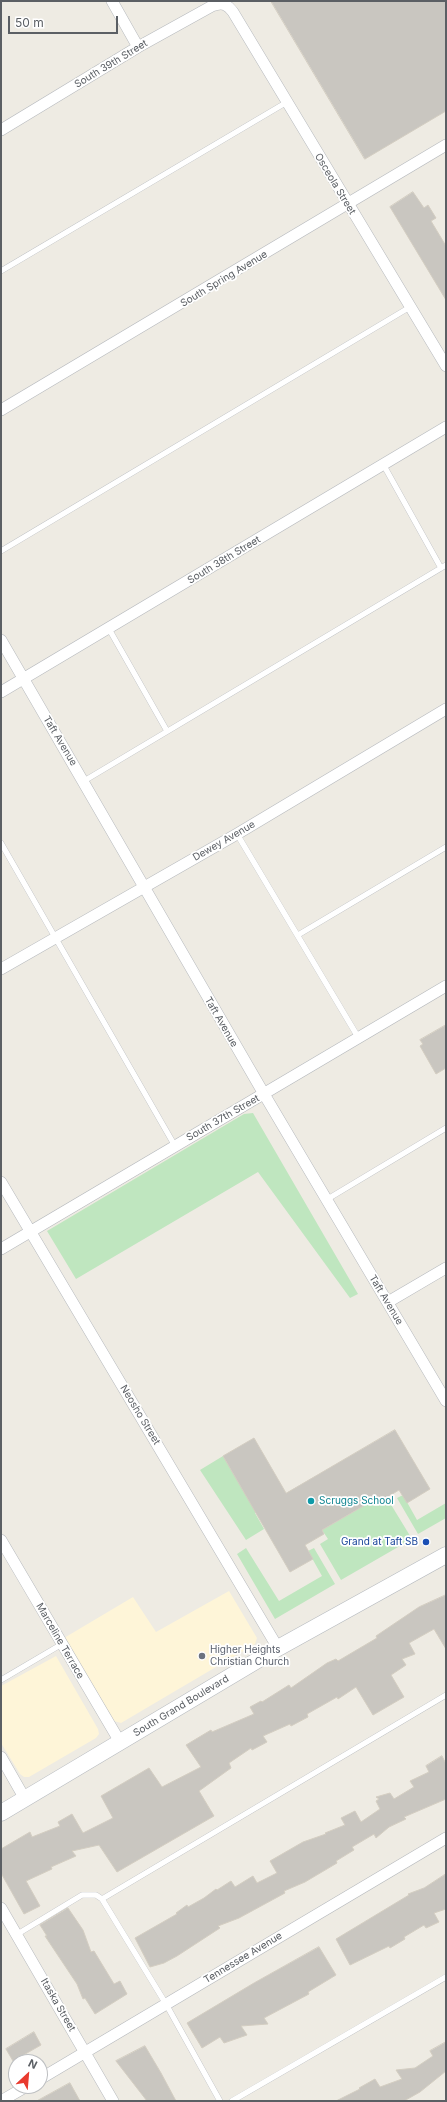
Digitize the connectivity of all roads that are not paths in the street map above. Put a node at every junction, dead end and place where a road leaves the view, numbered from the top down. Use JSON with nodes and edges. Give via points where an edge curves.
{"nodes":[{"id":1,"x":112,"y":1,"type":"edge"},
{"id":2,"x":223,"y":4,"type":"joint"},
{"id":3,"x":138,"y":47,"type":"junction"},
{"id":4,"x":287,"y":102,"type":"junction"},
{"id":5,"x":1,"y":130,"type":"edge"},
{"id":6,"x":446,"y":146,"type":"edge"},
{"id":7,"x":348,"y":205,"type":"junction"},
{"id":8,"x":1,"y":270,"type":"edge"},
{"id":9,"x":410,"y":307,"type":"junction"},
{"id":10,"x":446,"y":366,"type":"edge"},
{"id":11,"x":1,"y":410,"type":"edge"},
{"id":12,"x":446,"y":427,"type":"edge"},
{"id":13,"x":383,"y":464,"type":"junction"},
{"id":14,"x":1,"y":552,"type":"edge"},
{"id":15,"x":444,"y":567,"type":"edge"},
{"id":16,"x":109,"y":629,"type":"junction"},
{"id":17,"x":1,"y":640,"type":"edge"},
{"id":18,"x":24,"y":680,"type":"junction"},
{"id":19,"x":1,"y":692,"type":"edge"},
{"id":20,"x":446,"y":709,"type":"edge"},
{"id":21,"x":167,"y":731,"type":"junction"},
{"id":22,"x":84,"y":781,"type":"junction"},
{"id":23,"x":237,"y":834,"type":"junction"},
{"id":24,"x":1,"y":843,"type":"edge"},
{"id":25,"x":446,"y":847,"type":"edge"},
{"id":26,"x":142,"y":886,"type":"junction"},
{"id":27,"x":298,"y":935,"type":"junction"},
{"id":28,"x":56,"y":937,"type":"junction"},
{"id":29,"x":1,"y":969,"type":"edge"},
{"id":30,"x":446,"y":986,"type":"edge"},
{"id":31,"x":358,"y":1037,"type":"junction"},
{"id":32,"x":264,"y":1094,"type":"junction"},
{"id":33,"x":446,"y":1128,"type":"edge"},
{"id":34,"x":175,"y":1146,"type":"junction"},
{"id":35,"x":1,"y":1182,"type":"edge"},
{"id":36,"x":326,"y":1200,"type":"junction"},
{"id":37,"x":31,"y":1232,"type":"junction"},
{"id":38,"x":1,"y":1249,"type":"edge"},
{"id":39,"x":446,"y":1268,"type":"edge"},
{"id":40,"x":388,"y":1302,"type":"junction"},
{"id":41,"x":446,"y":1401,"type":"edge"},
{"id":42,"x":1,"y":1540,"type":"edge"},
{"id":43,"x":446,"y":1555,"type":"edge"},
{"id":44,"x":62,"y":1644,"type":"junction"},
{"id":45,"x":278,"y":1648,"type":"junction"},
{"id":46,"x":1,"y":1680,"type":"edge"},
{"id":47,"x":446,"y":1695,"type":"edge"},
{"id":48,"x":120,"y":1742,"type":"junction"},
{"id":49,"x":1,"y":1757,"type":"edge"},
{"id":50,"x":25,"y":1799,"type":"junction"},
{"id":51,"x":1,"y":1813,"type":"edge"},
{"id":52,"x":446,"y":1838,"type":"edge"},
{"id":53,"x":102,"y":1899,"type":"junction"},
{"id":54,"x":1,"y":1908,"type":"edge"},
{"id":55,"x":16,"y":1935,"type":"junction"},
{"id":56,"x":446,"y":1977,"type":"edge"},
{"id":57,"x":166,"y":2004,"type":"junction"},
{"id":58,"x":86,"y":2053,"type":"junction"},
{"id":59,"x":48,"y":2074,"type":"edge"},
{"id":60,"x":13,"y":2094,"type":"edge"},
{"id":61,"x":1,"y":2101,"type":"edge"},
{"id":62,"x":113,"y":2101,"type":"edge"},
{"id":63,"x":220,"y":2101,"type":"edge"},
{"id":64,"x":232,"y":2101,"type":"edge"}],
"edges":[{"from":1,"to":3,"type":"street"},
{"from":2,"to":3,"type":"street","name":"South 39th Street","via":[[212,6]]},
{"from":2,"to":4,"type":"street","name":"Osceola Street","via":[[233,12]]},
{"from":3,"to":5,"type":"street","name":"South 39th Street"},
{"from":4,"to":7,"type":"street","name":"Osceola Street"},
{"from":4,"to":8,"type":"lane"},
{"from":6,"to":7,"type":"street","name":"South Spring Avenue"},
{"from":7,"to":9,"type":"street","name":"Osceola Street"},
{"from":7,"to":11,"type":"street","name":"South Spring Avenue"},
{"from":9,"to":10,"type":"street","name":"Osceola Street"},
{"from":9,"to":14,"type":"lane"},
{"from":12,"to":13,"type":"street","name":"South 38th Street"},
{"from":13,"to":15,"type":"lane"},
{"from":13,"to":16,"type":"street","name":"South 38th Street"},
{"from":15,"to":21,"type":"lane"},
{"from":16,"to":18,"type":"street","name":"South 38th Street"},
{"from":16,"to":21,"type":"lane"},
{"from":17,"to":18,"type":"street","name":"Taft Avenue"},
{"from":18,"to":19,"type":"street","name":"South 38th Street"},
{"from":18,"to":22,"type":"street","name":"Taft Avenue"},
{"from":20,"to":23,"type":"street","name":"Dewey Avenue"},
{"from":21,"to":22,"type":"lane"},
{"from":22,"to":26,"type":"street","name":"Taft Avenue"},
{"from":23,"to":26,"type":"street","name":"Dewey Avenue"},
{"from":23,"to":27,"type":"lane"},
{"from":24,"to":28,"type":"lane"},
{"from":25,"to":27,"type":"lane"},
{"from":26,"to":28,"type":"street","name":"Dewey Avenue"},
{"from":26,"to":32,"type":"street","name":"Taft Avenue"},
{"from":27,"to":31,"type":"lane"},
{"from":28,"to":29,"type":"street","name":"Dewey Avenue"},
{"from":28,"to":34,"type":"lane"},
{"from":30,"to":31,"type":"street","name":"South 37th Street"},
{"from":31,"to":32,"type":"street","name":"South 37th Street"},
{"from":32,"to":34,"type":"street","name":"South 37th Street"},
{"from":32,"to":36,"type":"street","name":"Taft Avenue"},
{"from":33,"to":36,"type":"lane"},
{"from":34,"to":37,"type":"street","name":"South 37th Street"},
{"from":35,"to":37,"type":"street","name":"Neosho Street"},
{"from":36,"to":40,"type":"street","name":"Taft Avenue"},
{"from":37,"to":38,"type":"street","name":"South 37th Street"},
{"from":37,"to":45,"type":"street","name":"Neosho Street"},
{"from":39,"to":40,"type":"street"},
{"from":40,"to":41,"type":"street","name":"Taft Avenue"},
{"from":42,"to":44,"type":"street","name":"Marceline Terrace"},
{"from":43,"to":45,"type":"main road","name":"South Grand Boulevard"},
{"from":44,"to":46,"type":"lane"},
{"from":44,"to":48,"type":"street","name":"Marceline Terrace"},
{"from":45,"to":48,"type":"main road","name":"South Grand Boulevard"},
{"from":47,"to":53,"type":"lane"},
{"from":48,"to":50,"type":"main road","name":"South Grand Boulevard"},
{"from":49,"to":50,"type":"street"},
{"from":50,"to":51,"type":"main road","name":"South Grand Boulevard"},
{"from":52,"to":57,"type":"street","name":"Tennessee Avenue"},
{"from":53,"to":55,"type":"lane","via":[[96,1895],[82,1895]]},
{"from":53,"to":57,"type":"lane"},
{"from":54,"to":55,"type":"street","name":"Itaska Street"},
{"from":55,"to":58,"type":"street","name":"Itaska Street"},
{"from":56,"to":64,"type":"lane"},
{"from":57,"to":58,"type":"street","name":"Tennessee Avenue"},
{"from":57,"to":63,"type":"lane"},
{"from":58,"to":59,"type":"street","name":"Tennessee Avenue"},
{"from":58,"to":62,"type":"street","name":"Itaska Street"},
{"from":60,"to":61,"type":"street"}]}
